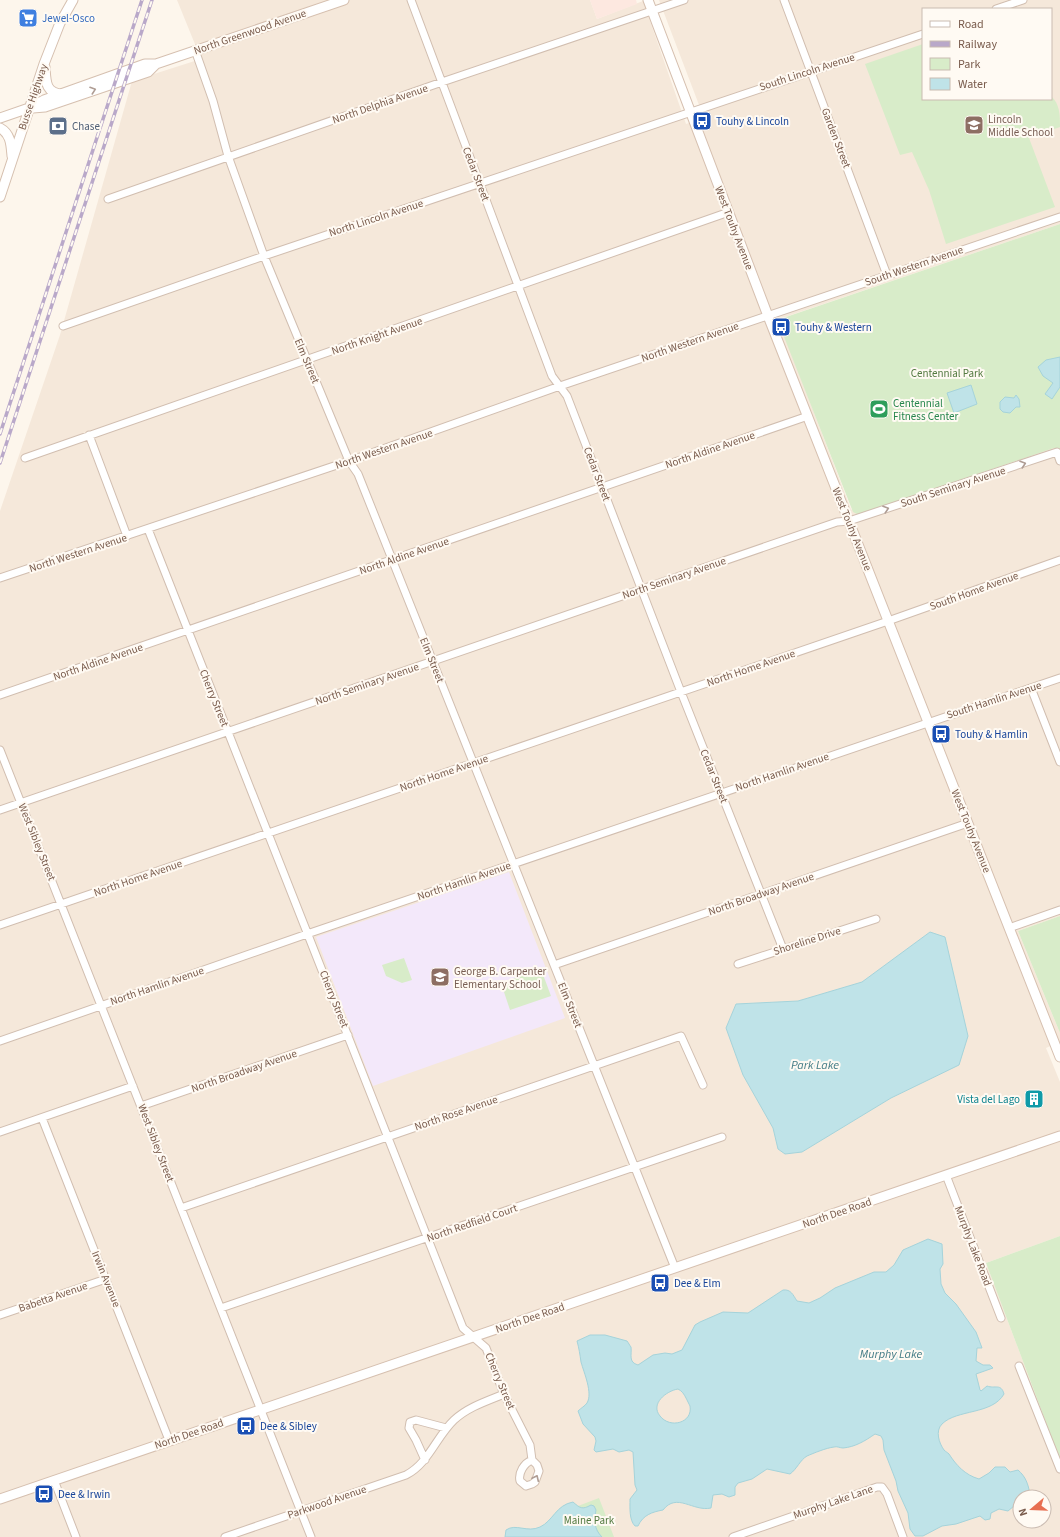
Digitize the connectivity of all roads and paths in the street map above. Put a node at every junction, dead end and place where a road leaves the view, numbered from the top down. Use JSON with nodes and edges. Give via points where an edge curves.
{"nodes":[{"id":1,"x":73,"y":0,"type":"edge"},
{"id":2,"x":344,"y":0,"type":"edge"},
{"id":3,"x":411,"y":0,"type":"edge"},
{"id":4,"x":648,"y":0,"type":"edge"},
{"id":5,"x":684,"y":0,"type":"edge"},
{"id":6,"x":784,"y":0,"type":"edge"},
{"id":7,"x":1023,"y":0,"type":"edge"},
{"id":8,"x":999,"y":8,"type":"edge"},
{"id":9,"x":652,"y":11,"type":"junction"},
{"id":10,"x":922,"y":34,"type":"edge"},
{"id":11,"x":195,"y":50,"type":"junction"},
{"id":12,"x":44,"y":64,"type":"junction"},
{"id":13,"x":156,"y":64,"type":"junction"},
{"id":14,"x":811,"y":71,"type":"junction"},
{"id":15,"x":442,"y":82,"type":"junction"},
{"id":16,"x":62,"y":94,"type":"junction"},
{"id":17,"x":29,"y":108,"type":"junction"},
{"id":18,"x":690,"y":112,"type":"junction"},
{"id":19,"x":0,"y":118,"type":"edge"},
{"id":20,"x":0,"y":128,"type":"edge"},
{"id":21,"x":228,"y":156,"type":"junction"},
{"id":22,"x":13,"y":158,"type":"junction"},
{"id":23,"x":480,"y":184,"type":"junction"},
{"id":24,"x":0,"y":197,"type":"edge"},
{"id":25,"x":108,"y":199,"type":"dead end"},
{"id":26,"x":729,"y":212,"type":"junction"},
{"id":27,"x":1060,"y":217,"type":"edge"},
{"id":28,"x":264,"y":256,"type":"junction"},
{"id":29,"x":887,"y":275,"type":"junction"},
{"id":30,"x":519,"y":287,"type":"junction"},
{"id":31,"x":768,"y":316,"type":"junction"},
{"id":32,"x":63,"y":326,"type":"dead end"},
{"id":33,"x":307,"y":360,"type":"junction"},
{"id":34,"x":560,"y":386,"type":"junction"},
{"id":35,"x":808,"y":416,"type":"junction"},
{"id":36,"x":89,"y":435,"type":"junction"},
{"id":37,"x":25,"y":458,"type":"dead end"},
{"id":38,"x":350,"y":461,"type":"junction"},
{"id":39,"x":1060,"y":461,"type":"edge"},
{"id":40,"x":602,"y":487,"type":"junction"},
{"id":41,"x":849,"y":521,"type":"junction"},
{"id":42,"x":148,"y":529,"type":"junction"},
{"id":43,"x":127,"y":536,"type":"junction"},
{"id":44,"x":392,"y":560,"type":"junction"},
{"id":45,"x":1060,"y":560,"type":"edge"},
{"id":46,"x":0,"y":578,"type":"edge"},
{"id":47,"x":641,"y":590,"type":"junction"},
{"id":48,"x":888,"y":622,"type":"junction"},
{"id":49,"x":187,"y":631,"type":"junction"},
{"id":50,"x":432,"y":661,"type":"junction"},
{"id":51,"x":1060,"y":678,"type":"edge"},
{"id":52,"x":1031,"y":688,"type":"junction"},
{"id":53,"x":681,"y":692,"type":"junction"},
{"id":54,"x":0,"y":695,"type":"edge"},
{"id":55,"x":928,"y":722,"type":"junction"},
{"id":56,"x":228,"y":732,"type":"junction"},
{"id":57,"x":0,"y":750,"type":"edge"},
{"id":58,"x":1060,"y":762,"type":"edge"},
{"id":59,"x":473,"y":763,"type":"junction"},
{"id":60,"x":721,"y":793,"type":"junction"},
{"id":61,"x":21,"y":803,"type":"junction"},
{"id":62,"x":0,"y":810,"type":"edge"},
{"id":63,"x":968,"y":823,"type":"junction"},
{"id":64,"x":268,"y":833,"type":"junction"},
{"id":65,"x":513,"y":864,"type":"junction"},
{"id":66,"x":761,"y":894,"type":"junction"},
{"id":67,"x":61,"y":904,"type":"junction"},
{"id":68,"x":1060,"y":910,"type":"edge"},
{"id":69,"x":876,"y":919,"type":"dead end"},
{"id":70,"x":0,"y":925,"type":"edge"},
{"id":71,"x":1009,"y":928,"type":"junction"},
{"id":72,"x":308,"y":934,"type":"junction"},
{"id":73,"x":783,"y":949,"type":"junction"},
{"id":74,"x":738,"y":964,"type":"dead end"},
{"id":75,"x":554,"y":965,"type":"junction"},
{"id":76,"x":101,"y":1005,"type":"junction"},
{"id":77,"x":348,"y":1035,"type":"junction"},
{"id":78,"x":0,"y":1041,"type":"edge"},
{"id":79,"x":1060,"y":1057,"type":"edge"},
{"id":80,"x":594,"y":1066,"type":"junction"},
{"id":81,"x":703,"y":1085,"type":"dead end"},
{"id":82,"x":133,"y":1086,"type":"junction"},
{"id":83,"x":141,"y":1106,"type":"junction"},
{"id":84,"x":42,"y":1118,"type":"junction"},
{"id":85,"x":0,"y":1132,"type":"edge"},
{"id":86,"x":1060,"y":1136,"type":"edge"},
{"id":87,"x":387,"y":1137,"type":"junction"},
{"id":88,"x":722,"y":1137,"type":"dead end"},
{"id":89,"x":634,"y":1168,"type":"junction"},
{"id":90,"x":946,"y":1175,"type":"junction"},
{"id":91,"x":181,"y":1208,"type":"junction"},
{"id":92,"x":428,"y":1239,"type":"junction"},
{"id":93,"x":675,"y":1268,"type":"junction"},
{"id":94,"x":106,"y":1279,"type":"junction"},
{"id":95,"x":221,"y":1308,"type":"junction"},
{"id":96,"x":0,"y":1315,"type":"edge"},
{"id":97,"x":1001,"y":1318,"type":"dead end"},
{"id":98,"x":474,"y":1338,"type":"junction"},
{"id":99,"x":1020,"y":1366,"type":"dead end"},
{"id":100,"x":504,"y":1394,"type":"junction"},
{"id":101,"x":261,"y":1410,"type":"junction"},
{"id":102,"x":446,"y":1428,"type":"junction"},
{"id":103,"x":169,"y":1440,"type":"junction"},
{"id":104,"x":425,"y":1460,"type":"junction"},
{"id":105,"x":532,"y":1460,"type":"dead end"},
{"id":106,"x":1060,"y":1469,"type":"edge"},
{"id":107,"x":54,"y":1480,"type":"junction"},
{"id":108,"x":0,"y":1499,"type":"edge"},
{"id":109,"x":301,"y":1511,"type":"junction"},
{"id":110,"x":76,"y":1537,"type":"edge"},
{"id":111,"x":225,"y":1537,"type":"edge"},
{"id":112,"x":311,"y":1537,"type":"edge"},
{"id":113,"x":733,"y":1537,"type":"edge"},
{"id":114,"x":903,"y":1537,"type":"edge"}],
"edges":[{"from":1,"to":12,"type":"main road","name":"Busse Highway","via":[[60,23]]},
{"from":2,"to":11,"type":"main road","name":"North Greenwood Avenue"},
{"from":3,"to":15,"type":"street","name":"Cedar Street"},
{"from":4,"to":9,"type":"main road","name":"West Touhy Avenue"},
{"from":5,"to":9,"type":"street","name":"North Delphia Avenue"},
{"from":6,"to":14,"type":"street","name":"Garden Street"},
{"from":7,"to":8,"type":"street"},
{"from":9,"to":15,"type":"street","name":"North Delphia Avenue"},
{"from":9,"to":18,"type":"main road","name":"West Touhy Avenue"},
{"from":10,"to":14,"type":"street","name":"South Lincoln Avenue"},
{"from":11,"to":13,"type":"main road","name":"North Greenwood Avenue"},
{"from":11,"to":21,"type":"street","name":"Elm Street","via":[[213,101]]},
{"from":12,"to":16,"type":"main road","via":[[48,86],[53,93]]},
{"from":12,"to":17,"type":"main road","name":"Busse Highway"},
{"from":13,"to":16,"type":"main road","name":"North Greenwood Avenue","via":[[145,64]]},
{"from":17,"to":13,"type":"main road","name":"North Greenwood Avenue","one_way":true,"via":[[45,107],[148,72]]},
{"from":14,"to":18,"type":"street","name":"South Lincoln Avenue"},
{"from":14,"to":29,"type":"street","name":"Garden Street"},
{"from":15,"to":21,"type":"street","name":"North Delphia Avenue"},
{"from":15,"to":23,"type":"street","name":"Cedar Street"},
{"from":16,"to":17,"type":"main road","name":"North Greenwood Avenue"},
{"from":17,"to":19,"type":"main road","name":"North Greenwood Avenue"},
{"from":17,"to":22,"type":"main road","name":"Busse Highway"},
{"from":18,"to":23,"type":"street","name":"North Lincoln Avenue"},
{"from":18,"to":26,"type":"main road","name":"West Touhy Avenue"},
{"from":20,"to":22,"type":"main road","via":[[10,138]]},
{"from":21,"to":25,"type":"street","name":"North Delphia Avenue"},
{"from":21,"to":28,"type":"street","name":"Elm Street"},
{"from":22,"to":24,"type":"main road","name":"Busse Highway"},
{"from":23,"to":28,"type":"street","name":"North Lincoln Avenue"},
{"from":23,"to":30,"type":"street","name":"Cedar Street"},
{"from":26,"to":30,"type":"street","name":"North Knight Avenue"},
{"from":26,"to":31,"type":"main road","name":"West Touhy Avenue"},
{"from":27,"to":29,"type":"street","name":"South Western Avenue"},
{"from":28,"to":32,"type":"street","name":"North Lincoln Avenue"},
{"from":28,"to":33,"type":"street","name":"Elm Street"},
{"from":29,"to":31,"type":"street","name":"South Western Avenue"},
{"from":30,"to":33,"type":"street","name":"North Knight Avenue"},
{"from":30,"to":34,"type":"street","name":"Cedar Street","via":[[552,376]]},
{"from":31,"to":34,"type":"street","name":"North Western Avenue"},
{"from":31,"to":35,"type":"main road","name":"West Touhy Avenue"},
{"from":33,"to":36,"type":"street","name":"North Knight Avenue"},
{"from":33,"to":38,"type":"street","name":"Elm Street"},
{"from":34,"to":38,"type":"street","name":"North Western Avenue"},
{"from":34,"to":40,"type":"street","name":"Cedar Street","via":[[567,396]]},
{"from":35,"to":40,"type":"street","name":"North Aldine Avenue"},
{"from":35,"to":41,"type":"main road","name":"West Touhy Avenue"},
{"from":36,"to":37,"type":"street","name":"North Knight Avenue"},
{"from":36,"to":43,"type":"street"},
{"from":38,"to":42,"type":"street","name":"North Western Avenue"},
{"from":38,"to":44,"type":"street","name":"Elm Street","via":[[358,474]]},
{"from":41,"to":39,"type":"street","name":"South Seminary Avenue","one_way":true,"via":[[1057,452]]},
{"from":40,"to":44,"type":"street","name":"North Aldine Avenue"},
{"from":40,"to":47,"type":"street","name":"Cedar Street"},
{"from":41,"to":47,"type":"street","name":"North Seminary Avenue","via":[[837,522]]},
{"from":41,"to":48,"type":"main road","name":"West Touhy Avenue"},
{"from":42,"to":43,"type":"street","name":"North Western Avenue"},
{"from":42,"to":49,"type":"street","name":"Cherry Street"},
{"from":43,"to":46,"type":"street","name":"North Western Avenue"},
{"from":44,"to":49,"type":"street","name":"North Aldine Avenue"},
{"from":44,"to":50,"type":"street","name":"Elm Street"},
{"from":45,"to":48,"type":"street","name":"South Home Avenue"},
{"from":47,"to":50,"type":"street","name":"North Seminary Avenue"},
{"from":47,"to":53,"type":"street","name":"Cedar Street"},
{"from":48,"to":53,"type":"street","name":"North Home Avenue"},
{"from":48,"to":55,"type":"main road","name":"West Touhy Avenue"},
{"from":49,"to":54,"type":"street","name":"North Aldine Avenue"},
{"from":49,"to":56,"type":"street","name":"Cherry Street"},
{"from":50,"to":56,"type":"street","name":"North Seminary Avenue"},
{"from":50,"to":59,"type":"street","name":"Elm Street"},
{"from":51,"to":52,"type":"street","name":"South Hamlin Avenue"},
{"from":52,"to":55,"type":"street","name":"South Hamlin Avenue"},
{"from":52,"to":58,"type":"street"},
{"from":53,"to":59,"type":"street","name":"North Home Avenue"},
{"from":53,"to":60,"type":"street","name":"Cedar Street"},
{"from":55,"to":60,"type":"street","name":"North Hamlin Avenue"},
{"from":55,"to":63,"type":"main road","name":"West Touhy Avenue"},
{"from":56,"to":61,"type":"street","name":"North Seminary Avenue"},
{"from":56,"to":64,"type":"street","name":"Cherry Street"},
{"from":57,"to":61,"type":"street","name":"West Sibley Street"},
{"from":59,"to":64,"type":"street","name":"North Home Avenue"},
{"from":59,"to":65,"type":"street","name":"Elm Street"},
{"from":60,"to":65,"type":"street","name":"North Hamlin Avenue"},
{"from":60,"to":66,"type":"street","name":"Cedar Street"},
{"from":61,"to":62,"type":"street","name":"North Seminary Avenue"},
{"from":61,"to":67,"type":"street","name":"West Sibley Street"},
{"from":63,"to":66,"type":"street","name":"North Broadway Avenue"},
{"from":63,"to":71,"type":"main road","name":"West Touhy Avenue"},
{"from":64,"to":67,"type":"street","name":"North Home Avenue"},
{"from":64,"to":72,"type":"street","name":"Cherry Street"},
{"from":65,"to":72,"type":"street","name":"North Hamlin Avenue"},
{"from":65,"to":75,"type":"street","name":"Elm Street"},
{"from":66,"to":73,"type":"street","name":"Cedar Street"},
{"from":66,"to":75,"type":"street","name":"North Broadway Avenue"},
{"from":67,"to":70,"type":"street","name":"North Home Avenue"},
{"from":67,"to":76,"type":"street","name":"West Sibley Street"},
{"from":68,"to":71,"type":"street"},
{"from":69,"to":73,"type":"street","name":"Shoreline Drive"},
{"from":71,"to":79,"type":"main road","name":"West Touhy Avenue"},
{"from":72,"to":76,"type":"street","name":"North Hamlin Avenue"},
{"from":72,"to":77,"type":"street","name":"Cherry Street"},
{"from":73,"to":74,"type":"street","name":"Shoreline Drive"},
{"from":75,"to":80,"type":"street","name":"Elm Street"},
{"from":76,"to":78,"type":"street","name":"North Hamlin Avenue"},
{"from":76,"to":82,"type":"street","name":"West Sibley Street"},
{"from":77,"to":83,"type":"street","name":"North Broadway Avenue"},
{"from":77,"to":87,"type":"street","name":"Cherry Street"},
{"from":80,"to":81,"type":"street","name":"North Rose Avenue","via":[[681,1036]]},
{"from":80,"to":87,"type":"street","name":"North Rose Avenue"},
{"from":80,"to":89,"type":"street","name":"Elm Street"},
{"from":82,"to":83,"type":"street","name":"West Sibley Street"},
{"from":82,"to":84,"type":"street"},
{"from":83,"to":91,"type":"street","name":"West Sibley Street"},
{"from":84,"to":85,"type":"street"},
{"from":84,"to":94,"type":"street","name":"Irwin Avenue"},
{"from":86,"to":90,"type":"main road","name":"North Dee Road"},
{"from":87,"to":91,"type":"street","name":"North Rose Avenue"},
{"from":87,"to":92,"type":"street","name":"Cherry Street"},
{"from":88,"to":89,"type":"street","name":"North Redfield Court"},
{"from":89,"to":92,"type":"street","name":"North Redfield Court"},
{"from":89,"to":93,"type":"street","name":"Elm Street"},
{"from":90,"to":93,"type":"main road","name":"North Dee Road"},
{"from":90,"to":97,"type":"street","name":"Murphy Lake Road"},
{"from":91,"to":95,"type":"street","name":"West Sibley Street"},
{"from":92,"to":95,"type":"street","name":"North Redfield Court"},
{"from":92,"to":98,"type":"street","name":"Cherry Street","via":[[462,1328]]},
{"from":93,"to":98,"type":"main road","name":"North Dee Road"},
{"from":94,"to":96,"type":"street","name":"Babetta Avenue"},
{"from":94,"to":103,"type":"street","name":"Irwin Avenue"},
{"from":95,"to":101,"type":"street","name":"West Sibley Street"},
{"from":98,"to":100,"type":"street","name":"Cherry Street","via":[[486,1348]]},
{"from":98,"to":101,"type":"main road","name":"North Dee Road"},
{"from":99,"to":106,"type":"street"},
{"from":100,"to":102,"type":"street","name":"Parkwood Avenue","via":[[474,1406]]},
{"from":100,"to":105,"type":"street","name":"Cherry Street","via":[[530,1445]]},
{"from":101,"to":103,"type":"main road","name":"North Dee Road"},
{"from":101,"to":109,"type":"street","name":"West Sibley Street"},
{"from":102,"to":104,"type":"street","name":"Parkwood Avenue"},
{"from":102,"to":104,"type":"street","via":[[416,1420],[410,1422],[409,1428]]},
{"from":103,"to":107,"type":"main road","name":"North Dee Road"},
{"from":104,"to":109,"type":"street","name":"Parkwood Avenue","via":[[406,1475]]},
{"from":107,"to":108,"type":"main road","name":"North Dee Road"},
{"from":107,"to":110,"type":"street"},
{"from":109,"to":111,"type":"street","name":"Parkwood Avenue"},
{"from":109,"to":112,"type":"street","name":"West Sibley Street"},
{"from":113,"to":114,"type":"street","name":"Murphy Lake Lane","via":[[882,1487]]}]}
